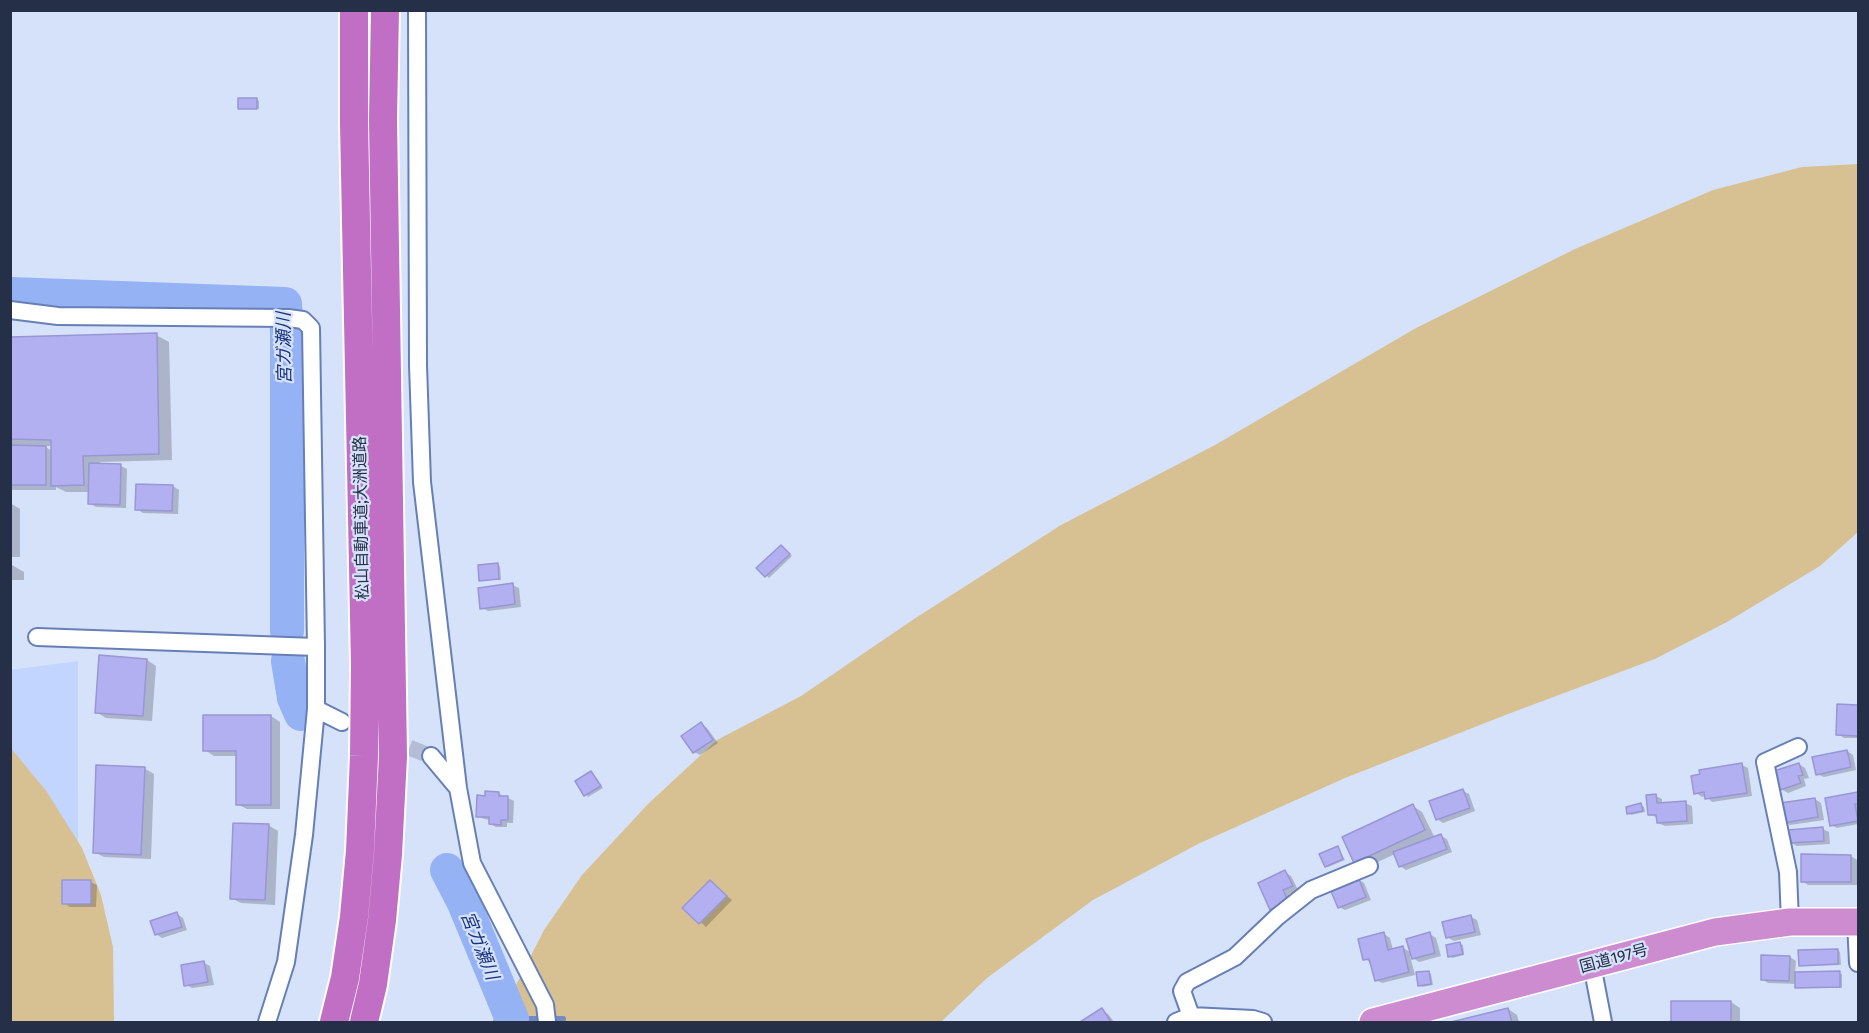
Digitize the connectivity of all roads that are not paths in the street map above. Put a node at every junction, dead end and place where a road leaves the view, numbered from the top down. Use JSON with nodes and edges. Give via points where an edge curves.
{"nodes":[{"id":1,"x":354,"y":10,"type":"edge"},
{"id":2,"x":385,"y":10,"type":"edge"},
{"id":3,"x":417,"y":10,"type":"edge"},
{"id":4,"x":10,"y":310,"type":"edge"},
{"id":5,"x":37,"y":637,"type":"dead end"},
{"id":6,"x":316,"y":647,"type":"junction"},
{"id":7,"x":316,"y":709,"type":"junction"},
{"id":8,"x":342,"y":722,"type":"dead end"},
{"id":9,"x":1798,"y":747,"type":"dead end"},
{"id":10,"x":431,"y":756,"type":"tunnel mouth"},
{"id":11,"x":458,"y":788,"type":"junction"},
{"id":12,"x":1369,"y":866,"type":"dead end"},
{"id":13,"x":1790,"y":922,"type":"junction"},
{"id":14,"x":1857,"y":922,"type":"edge"},
{"id":15,"x":1858,"y":963,"type":"edge"},
{"id":16,"x":1592,"y":965,"type":"junction"},
{"id":17,"x":1184,"y":1019,"type":"edge"},
{"id":18,"x":267,"y":1023,"type":"edge"},
{"id":19,"x":334,"y":1023,"type":"edge"},
{"id":20,"x":364,"y":1023,"type":"edge"},
{"id":21,"x":547,"y":1023,"type":"edge"},
{"id":22,"x":1263,"y":1023,"type":"edge"},
{"id":23,"x":1373,"y":1023,"type":"edge"},
{"id":24,"x":1603,"y":1023,"type":"edge"}],
"edges":[{"from":1,"to":19,"type":"highway","name":"松山自動車道;大洲道路","via":[[364,756],[354,917]]},
{"from":2,"to":20,"type":"highway","name":"松山自動車道;大洲道路","via":[[383,120],[393,756],[382,920]]},
{"from":3,"to":11,"type":"street","via":[[422,482]]},
{"from":4,"to":6,"type":"street","via":[[58,316],[288,318],[303,320],[311,328]]},
{"from":5,"to":6,"type":"street"},
{"from":6,"to":7,"type":"street"},
{"from":7,"to":8,"type":"street"},
{"from":7,"to":18,"type":"street","via":[[288,951]]},
{"from":9,"to":13,"type":"street","via":[[1765,762],[1788,872]]},
{"from":10,"to":11,"type":"street"},
{"from":11,"to":21,"type":"street","via":[[472,862],[545,1005]]},
{"from":12,"to":17,"type":"street","via":[[1311,890],[1235,957],[1187,982],[1182,991]]},
{"from":13,"to":14,"type":"highway","name":"国道197号"},
{"from":13,"to":16,"type":"highway","name":"国道197号","via":[[1715,932]]},
{"from":14,"to":15,"type":"street"},
{"from":16,"to":23,"type":"highway","name":"国道197号"},
{"from":16,"to":24,"type":"street"},
{"from":17,"to":22,"type":"street","via":[[1253,1019]]}]}
